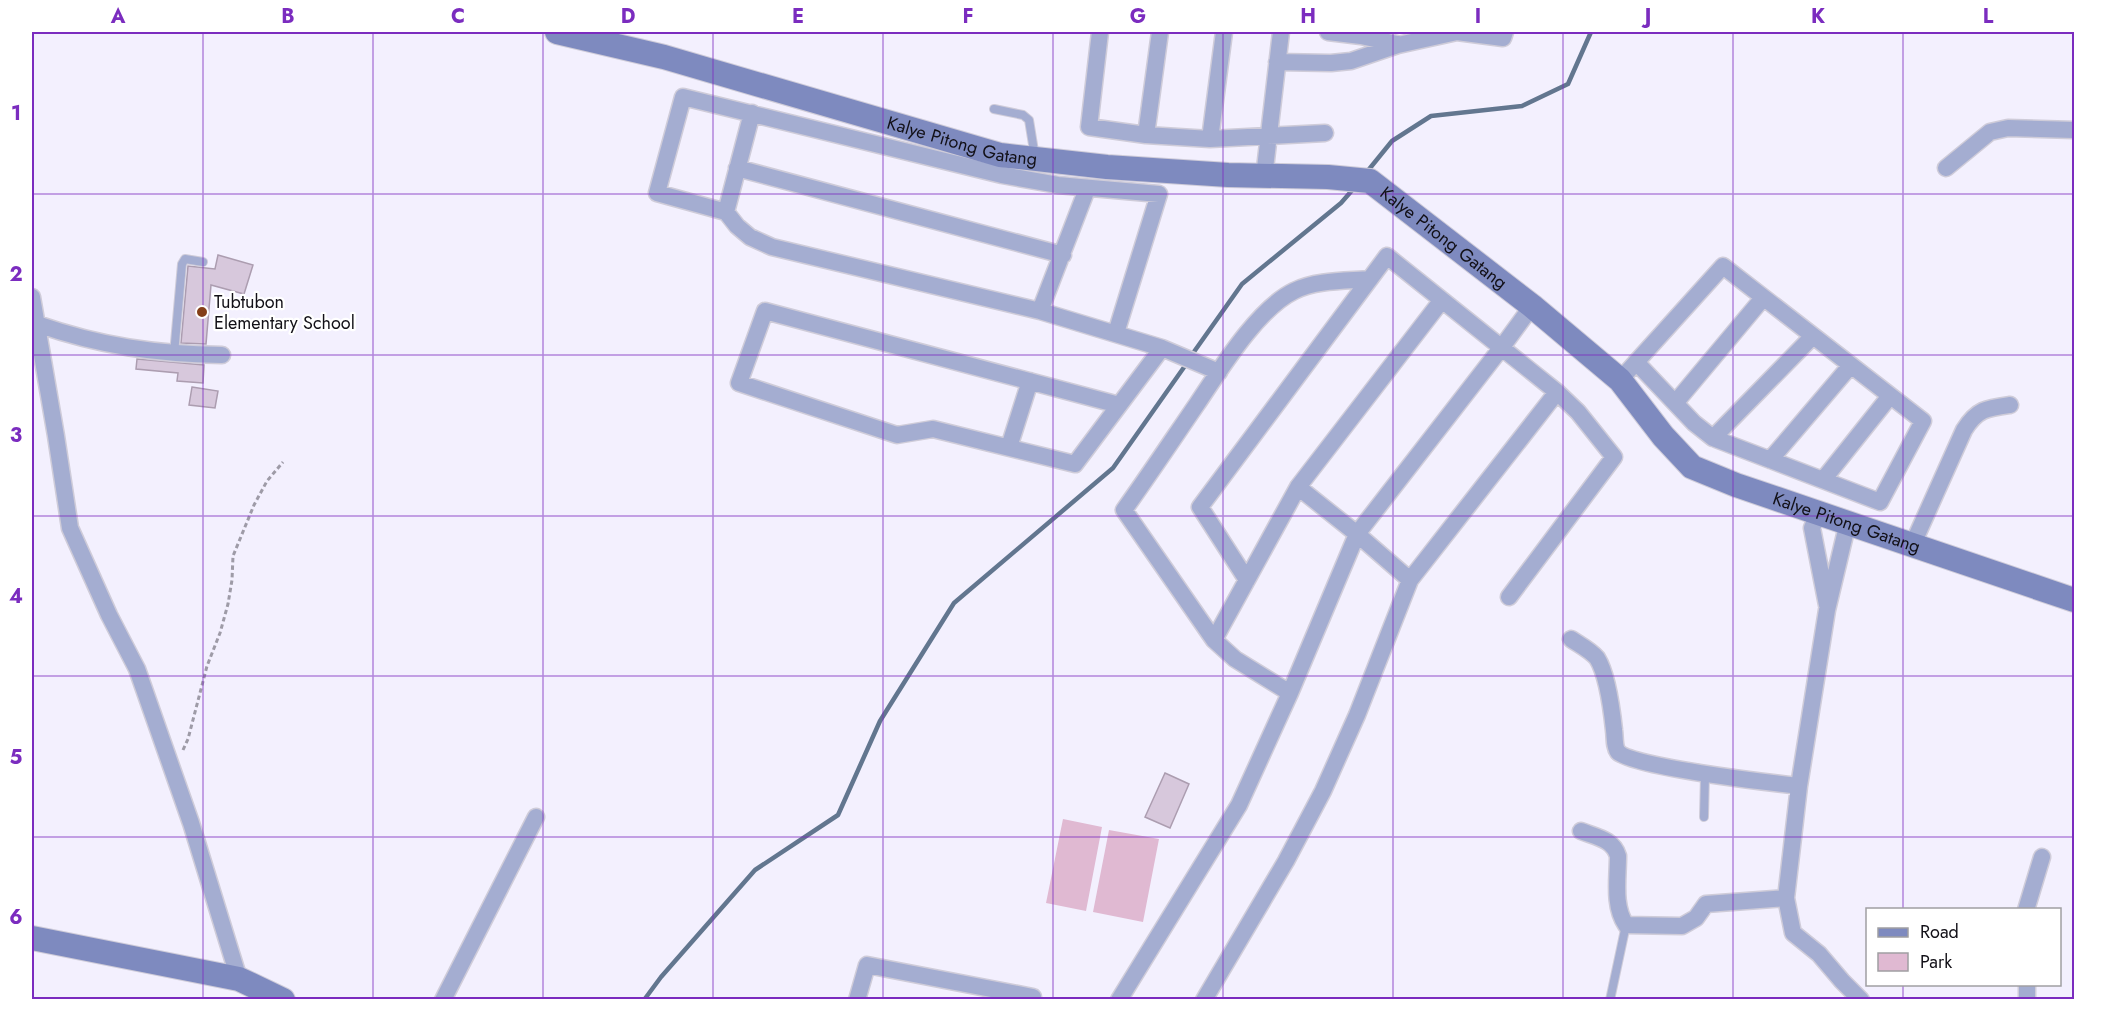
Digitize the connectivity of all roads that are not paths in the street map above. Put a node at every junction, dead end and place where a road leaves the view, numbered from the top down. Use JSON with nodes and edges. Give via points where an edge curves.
{"nodes":[{"id":1,"x":557,"y":32,"type":"edge"},
{"id":2,"x":1100,"y":32,"type":"edge"},
{"id":3,"x":1160,"y":32,"type":"edge"},
{"id":4,"x":1224,"y":32,"type":"edge"},
{"id":5,"x":1281,"y":32,"type":"edge"},
{"id":6,"x":1328,"y":32,"type":"edge"},
{"id":7,"x":1457,"y":32,"type":"edge"},
{"id":8,"x":1505,"y":32,"type":"edge"},
{"id":9,"x":1398,"y":45,"type":"junction"},
{"id":10,"x":1277,"y":63,"type":"junction"},
{"id":11,"x":994,"y":109,"type":"dead end"},
{"id":12,"x":752,"y":113,"type":"junction"},
{"id":13,"x":2074,"y":130,"type":"edge"},
{"id":14,"x":1325,"y":132,"type":"dead end"},
{"id":15,"x":1146,"y":135,"type":"junction"},
{"id":16,"x":1269,"y":137,"type":"junction"},
{"id":17,"x":1210,"y":139,"type":"junction"},
{"id":18,"x":1036,"y":160,"type":"junction"},
{"id":19,"x":737,"y":168,"type":"junction"},
{"id":20,"x":1946,"y":168,"type":"dead end"},
{"id":21,"x":1264,"y":177,"type":"junction"},
{"id":22,"x":1088,"y":189,"type":"junction"},
{"id":23,"x":726,"y":212,"type":"junction"},
{"id":24,"x":1063,"y":255,"type":"junction"},
{"id":25,"x":203,"y":262,"type":"dead end"},
{"id":26,"x":1370,"y":279,"type":"junction"},
{"id":27,"x":32,"y":297,"type":"edge"},
{"id":28,"x":1764,"y":298,"type":"junction"},
{"id":29,"x":1442,"y":300,"type":"junction"},
{"id":30,"x":1532,"y":306,"type":"junction"},
{"id":31,"x":1040,"y":311,"type":"junction"},
{"id":32,"x":34,"y":324,"type":"edge"},
{"id":33,"x":1116,"y":333,"type":"junction"},
{"id":34,"x":1812,"y":336,"type":"junction"},
{"id":35,"x":1502,"y":347,"type":"junction"},
{"id":36,"x":1162,"y":348,"type":"junction"},
{"id":37,"x":174,"y":355,"type":"junction"},
{"id":38,"x":222,"y":356,"type":"dead end"},
{"id":39,"x":1851,"y":365,"type":"junction"},
{"id":40,"x":1628,"y":371,"type":"junction"},
{"id":41,"x":1219,"y":372,"type":"junction"},
{"id":42,"x":1030,"y":381,"type":"junction"},
{"id":43,"x":1557,"y":392,"type":"junction"},
{"id":44,"x":1890,"y":396,"type":"junction"},
{"id":45,"x":1676,"y":402,"type":"junction"},
{"id":46,"x":1119,"y":405,"type":"junction"},
{"id":47,"x":2010,"y":405,"type":"dead end"},
{"id":48,"x":1713,"y":438,"type":"junction"},
{"id":49,"x":1009,"y":447,"type":"junction"},
{"id":50,"x":1770,"y":460,"type":"junction"},
{"id":51,"x":1823,"y":480,"type":"junction"},
{"id":52,"x":1298,"y":487,"type":"junction"},
{"id":53,"x":1838,"y":518,"type":"junction"},
{"id":54,"x":1357,"y":534,"type":"junction"},
{"id":55,"x":1912,"y":546,"type":"junction"},
{"id":56,"x":1247,"y":580,"type":"junction"},
{"id":57,"x":1410,"y":580,"type":"junction"},
{"id":58,"x":1509,"y":597,"type":"dead end"},
{"id":59,"x":2074,"y":600,"type":"edge"},
{"id":60,"x":1827,"y":610,"type":"junction"},
{"id":61,"x":1571,"y":639,"type":"dead end"},
{"id":62,"x":1214,"y":640,"type":"junction"},
{"id":63,"x":1290,"y":693,"type":"junction"},
{"id":64,"x":1705,"y":774,"type":"junction"},
{"id":65,"x":1799,"y":786,"type":"junction"},
{"id":66,"x":536,"y":817,"type":"dead end"},
{"id":67,"x":1704,"y":817,"type":"dead end"},
{"id":68,"x":1581,"y":831,"type":"dead end"},
{"id":69,"x":2042,"y":857,"type":"dead end"},
{"id":70,"x":1786,"y":898,"type":"junction"},
{"id":71,"x":2026,"y":908,"type":"edge"},
{"id":72,"x":1626,"y":925,"type":"junction"},
{"id":73,"x":32,"y":938,"type":"edge"},
{"id":74,"x":239,"y":979,"type":"junction"},
{"id":75,"x":283,"y":999,"type":"edge"},
{"id":76,"x":443,"y":999,"type":"edge"},
{"id":77,"x":857,"y":999,"type":"edge"},
{"id":78,"x":1032,"y":999,"type":"edge"},
{"id":79,"x":1119,"y":999,"type":"edge"},
{"id":80,"x":1204,"y":999,"type":"edge"},
{"id":81,"x":1610,"y":999,"type":"edge"},
{"id":82,"x":1861,"y":999,"type":"edge"}],
"edges":[{"from":1,"to":18,"type":"street","name":"Kalye Pitong Gatang","via":[[664,57],[1000,154]]},
{"from":2,"to":15,"type":"street","via":[[1089,127]]},
{"from":3,"to":15,"type":"street"},
{"from":4,"to":17,"type":"street"},
{"from":5,"to":10,"type":"street"},
{"from":6,"to":9,"type":"street"},
{"from":7,"to":8,"type":"street","via":[[1503,38]]},
{"from":7,"to":9,"type":"street"},
{"from":9,"to":10,"type":"street","via":[[1351,61]]},
{"from":10,"to":16,"type":"street"},
{"from":11,"to":18,"type":"lane","via":[[1029,120]]},
{"from":12,"to":19,"type":"street"},
{"from":12,"to":22,"type":"street","via":[[1002,175]]},
{"from":12,"to":23,"type":"street","via":[[684,97],[657,193]]},
{"from":13,"to":20,"type":"street","via":[[2008,128],[1990,132]]},
{"from":14,"to":16,"type":"street"},
{"from":15,"to":17,"type":"street"},
{"from":16,"to":17,"type":"street"},
{"from":16,"to":21,"type":"street"},
{"from":18,"to":21,"type":"street","name":"Kalye Pitong Gatang"},
{"from":19,"to":23,"type":"street"},
{"from":19,"to":24,"type":"street"},
{"from":21,"to":30,"type":"street","name":"Kalye Pitong Gatang","via":[[1370,181]]},
{"from":22,"to":24,"type":"street"},
{"from":22,"to":33,"type":"street","via":[[1159,195]]},
{"from":23,"to":31,"type":"street","via":[[750,237],[772,247]]},
{"from":24,"to":31,"type":"street"},
{"from":25,"to":37,"type":"lane","via":[[185,259],[182,264]]},
{"from":26,"to":29,"type":"street","via":[[1387,256]]},
{"from":26,"to":41,"type":"street","via":[[1317,284],[1278,300]]},
{"from":26,"to":56,"type":"street","via":[[1200,507]]},
{"from":27,"to":32,"type":"street"},
{"from":28,"to":34,"type":"street"},
{"from":28,"to":40,"type":"street","via":[[1723,266]]},
{"from":28,"to":45,"type":"street"},
{"from":29,"to":35,"type":"street"},
{"from":29,"to":52,"type":"street"},
{"from":30,"to":35,"type":"street"},
{"from":30,"to":40,"type":"street","name":"Kalye Pitong Gatang"},
{"from":31,"to":33,"type":"street"},
{"from":32,"to":37,"type":"street","via":[[73,337]]},
{"from":32,"to":74,"type":"street","via":[[57,436],[70,528],[137,669]]},
{"from":33,"to":36,"type":"street"},
{"from":34,"to":39,"type":"street"},
{"from":34,"to":48,"type":"street"},
{"from":35,"to":43,"type":"street"},
{"from":35,"to":54,"type":"street"},
{"from":36,"to":41,"type":"street"},
{"from":36,"to":46,"type":"street"},
{"from":37,"to":38,"type":"street"},
{"from":39,"to":44,"type":"street"},
{"from":39,"to":50,"type":"street"},
{"from":40,"to":45,"type":"street"},
{"from":40,"to":53,"type":"street","name":"Kalye Pitong Gatang","via":[[1663,436],[1692,466],[1736,485]]},
{"from":41,"to":62,"type":"street","via":[[1125,510]]},
{"from":42,"to":46,"type":"street"},
{"from":42,"to":49,"type":"street"},
{"from":42,"to":49,"type":"street","via":[[765,311],[740,383],[897,435],[933,429]]},
{"from":43,"to":57,"type":"street"},
{"from":43,"to":58,"type":"street","via":[[1614,457]]},
{"from":44,"to":51,"type":"street"},
{"from":44,"to":51,"type":"street","via":[[1923,421],[1880,502]]},
{"from":45,"to":48,"type":"street"},
{"from":46,"to":49,"type":"street","via":[[1076,464]]},
{"from":47,"to":55,"type":"street","via":[[1973,415]]},
{"from":48,"to":50,"type":"street"},
{"from":50,"to":51,"type":"street"},
{"from":52,"to":54,"type":"street"},
{"from":52,"to":56,"type":"street"},
{"from":53,"to":55,"type":"street","name":"Kalye Pitong Gatang"},
{"from":53,"to":60,"type":"street"},
{"from":53,"to":60,"type":"street","via":[[1815,521],[1812,528]]},
{"from":54,"to":57,"type":"street"},
{"from":54,"to":63,"type":"street"},
{"from":55,"to":59,"type":"street","name":"Kalye Pitong Gatang"},
{"from":56,"to":62,"type":"street"},
{"from":57,"to":80,"type":"street","via":[[1323,791]]},
{"from":60,"to":65,"type":"street"},
{"from":61,"to":64,"type":"street","via":[[1596,658],[1603,672],[1618,752],[1648,763]]},
{"from":62,"to":63,"type":"street","via":[[1234,659]]},
{"from":63,"to":79,"type":"street","via":[[1239,805]]},
{"from":64,"to":65,"type":"street"},
{"from":64,"to":67,"type":"lane"},
{"from":65,"to":70,"type":"street"},
{"from":66,"to":76,"type":"street"},
{"from":68,"to":72,"type":"street","via":[[1608,841],[1616,849],[1618,903]]},
{"from":69,"to":71,"type":"street"},
{"from":70,"to":72,"type":"street","via":[[1706,904],[1696,918],[1682,926]]},
{"from":70,"to":82,"type":"street","via":[[1793,933],[1819,954]]},
{"from":72,"to":81,"type":"lane"},
{"from":73,"to":74,"type":"street"},
{"from":74,"to":75,"type":"street"},
{"from":77,"to":78,"type":"street","via":[[867,965]]}]}
